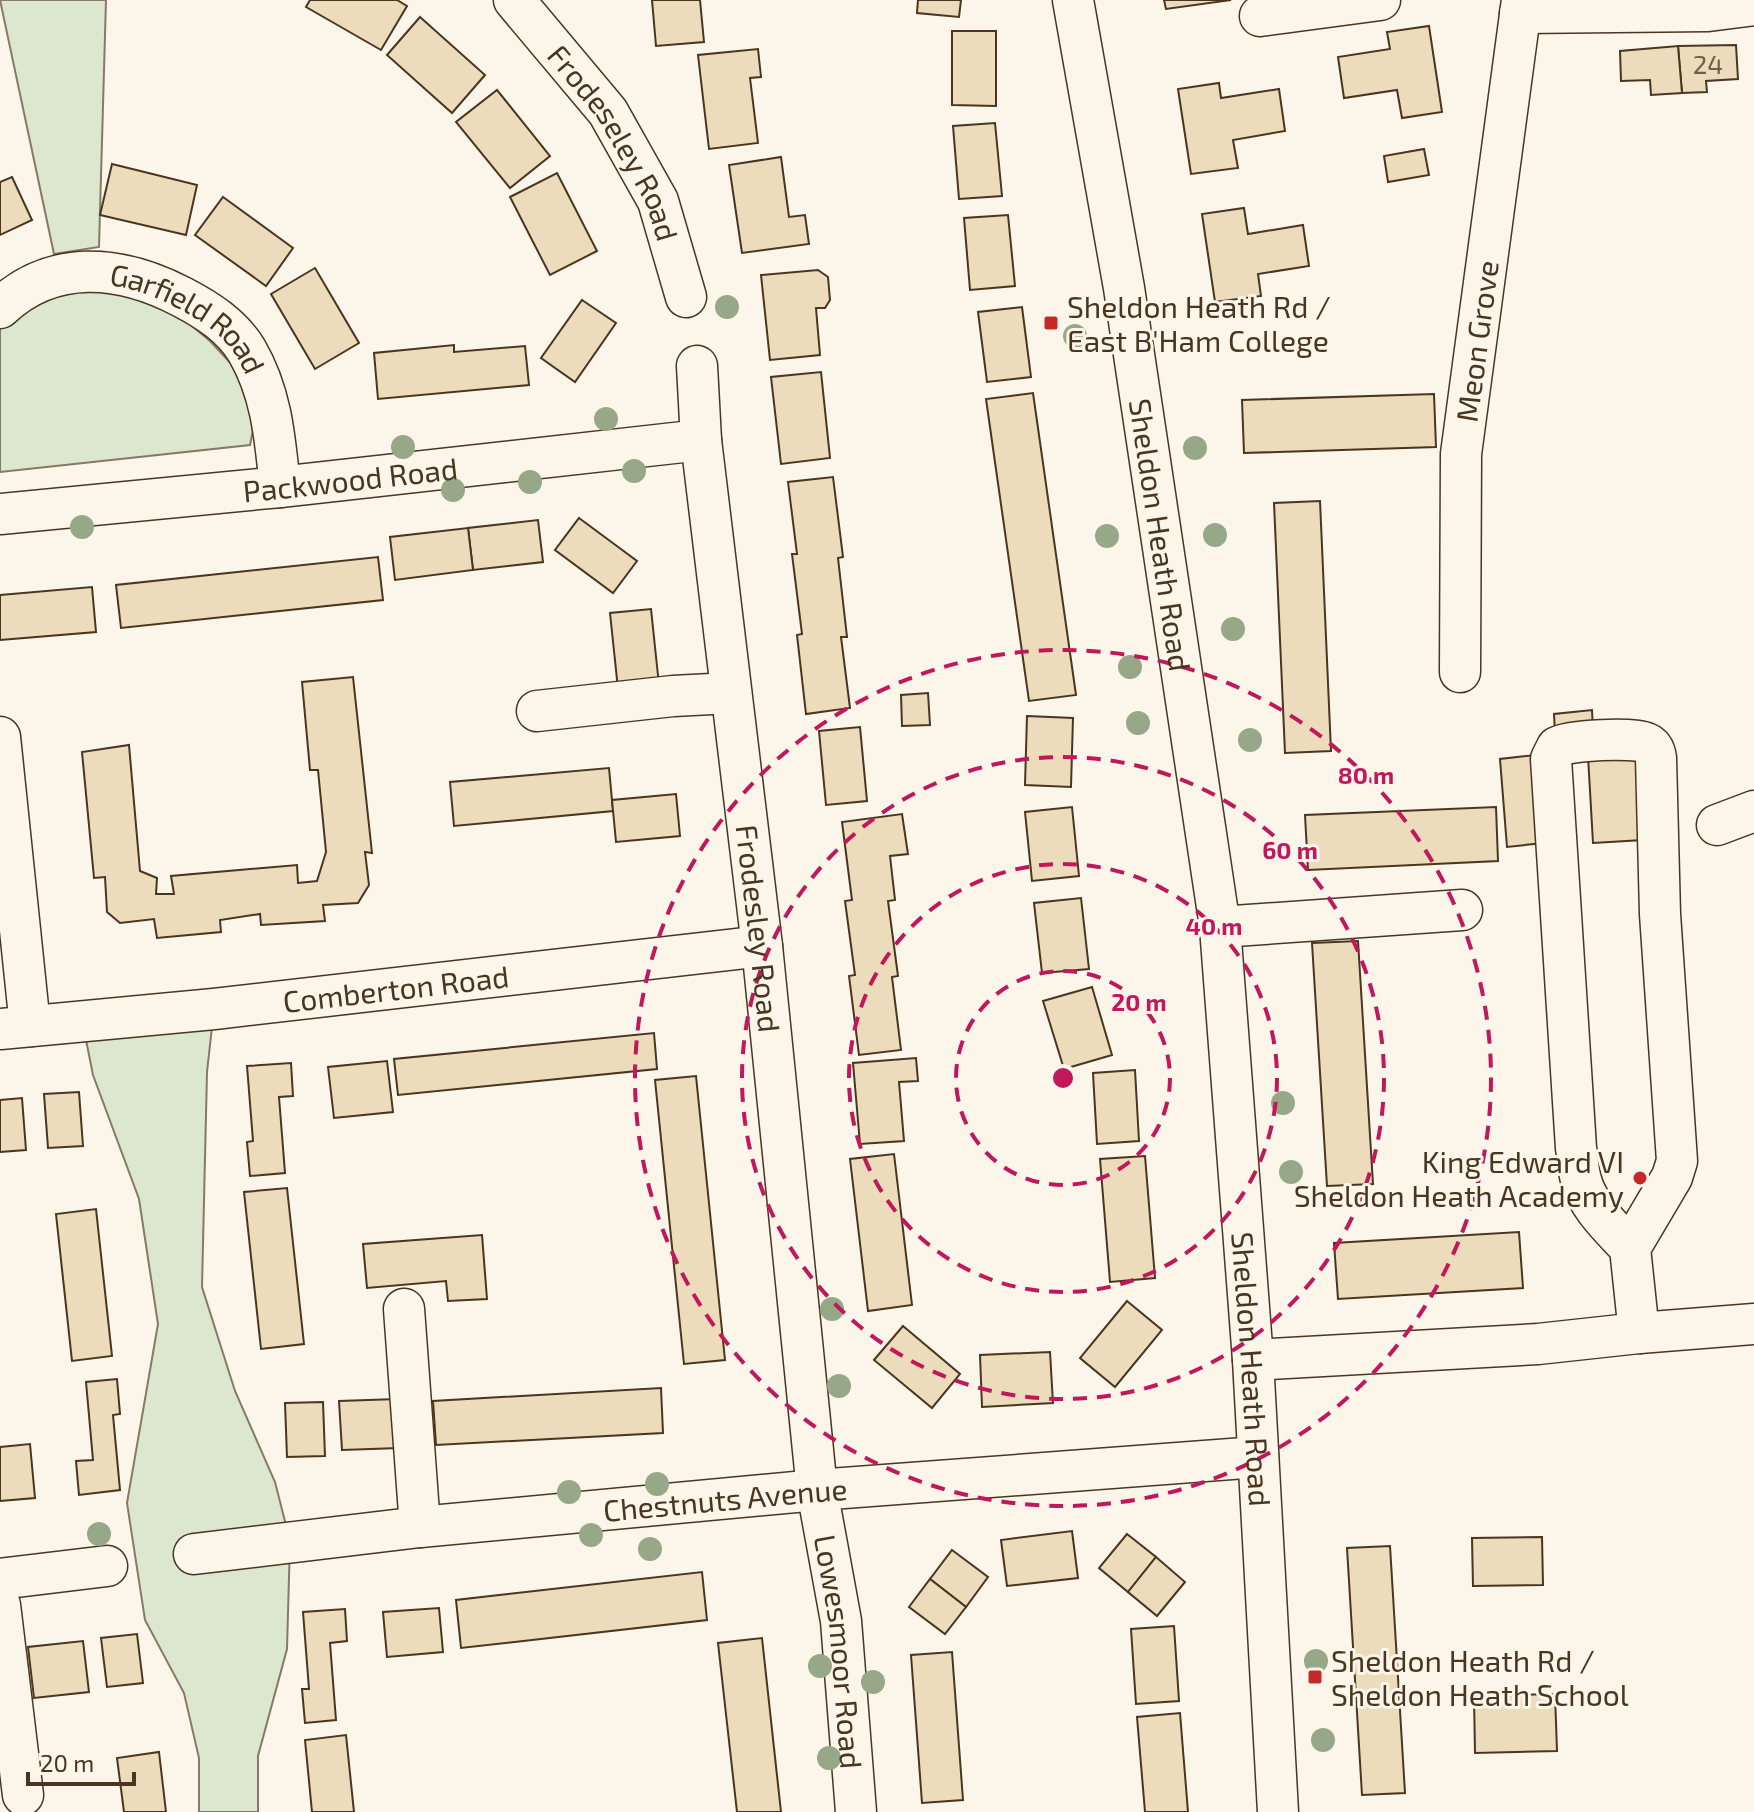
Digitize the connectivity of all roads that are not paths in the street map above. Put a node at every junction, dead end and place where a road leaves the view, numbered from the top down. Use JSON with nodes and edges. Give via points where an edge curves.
{"nodes":[{"id":1,"x":1073,"y":0,"type":"edge"},
{"id":2,"x":1380,"y":0,"type":"edge"},
{"id":3,"x":517,"y":1,"type":"edge"},
{"id":4,"x":1754,"y":5,"type":"edge"},
{"id":5,"x":1521,"y":6,"type":"edge"},
{"id":6,"x":1260,"y":16,"type":"dead end"},
{"id":7,"x":686,"y":297,"type":"dead end"},
{"id":8,"x":0,"y":308,"type":"edge"},
{"id":9,"x":697,"y":366,"type":"dead end"},
{"id":10,"x":701,"y":440,"type":"junction"},
{"id":11,"x":280,"y":487,"type":"junction"},
{"id":12,"x":0,"y":514,"type":"edge"},
{"id":13,"x":1460,"y":672,"type":"dead end"},
{"id":14,"x":731,"y":693,"type":"junction"},
{"id":15,"x":537,"y":711,"type":"dead end"},
{"id":16,"x":0,"y":737,"type":"edge"},
{"id":17,"x":1462,"y":910,"type":"dead end"},
{"id":18,"x":1220,"y":927,"type":"junction"},
{"id":19,"x":11,"y":944,"type":"edge"},
{"id":20,"x":762,"y":946,"type":"junction"},
{"id":21,"x":15,"y":1028,"type":"edge"},
{"id":22,"x":1630,"y":1248,"type":"junction"},
{"id":23,"x":404,"y":1309,"type":"dead end"},
{"id":24,"x":1754,"y":1324,"type":"edge"},
{"id":25,"x":1639,"y":1333,"type":"junction"},
{"id":26,"x":1253,"y":1360,"type":"junction"},
{"id":27,"x":1258,"y":1457,"type":"junction"},
{"id":28,"x":817,"y":1490,"type":"junction"},
{"id":29,"x":420,"y":1527,"type":"junction"},
{"id":30,"x":194,"y":1554,"type":"dead end"},
{"id":31,"x":107,"y":1566,"type":"dead end"},
{"id":32,"x":0,"y":1579,"type":"edge"},
{"id":33,"x":0,"y":1605,"type":"edge"},
{"id":34,"x":23,"y":1795,"type":"dead end"},
{"id":35,"x":856,"y":1812,"type":"edge"},
{"id":36,"x":1278,"y":1812,"type":"edge"}],
"edges":[{"from":1,"to":18,"type":"street","name":"Sheldon Heath Road","via":[[1124,288]]},
{"from":2,"to":6,"type":"street"},
{"from":3,"to":7,"type":"street","name":"Frodeseley Road","via":[[608,112],[658,201]]},
{"from":4,"to":5,"type":"street","name":"Meon Grove","via":[[1708,11]]},
{"from":5,"to":13,"type":"street","name":"Meon Grove","via":[[1461,454]]},
{"from":8,"to":11,"type":"street","name":"Garfield Road","via":[[18,291],[65,273],[95,271],[162,287],[202,307],[245,348],[261,378],[273,417]]},
{"from":9,"to":10,"type":"street","name":"Frodesley Road"},
{"from":10,"to":11,"type":"street","name":"Packwood Road"},
{"from":10,"to":14,"type":"street","name":"Frodesley Road"},
{"from":11,"to":12,"type":"street","name":"Packwood Road"},
{"from":14,"to":15,"type":"street"},
{"from":14,"to":20,"type":"street","name":"Frodesley Road"},
{"from":16,"to":19,"type":"street","name":"Comberton Road"},
{"from":17,"to":18,"type":"street"},
{"from":18,"to":26,"type":"street","name":"Sheldon Heath Road"},
{"from":19,"to":21,"type":"street","name":"Comberton Road"},
{"from":20,"to":21,"type":"street","name":"Comberton Road"},
{"from":20,"to":28,"type":"street","name":"Frodesley Road"},
{"from":22,"to":22,"type":"street","via":[[1587,1195],[1576,1148],[1551,759],[1557,747],[1573,742],[1644,742],[1656,758],[1660,914],[1677,1161]]},
{"from":22,"to":25,"type":"street"},
{"from":23,"to":29,"type":"street"},
{"from":24,"to":25,"type":"street"},
{"from":25,"to":26,"type":"street"},
{"from":26,"to":27,"type":"street","name":"Sheldon Heath Road"},
{"from":27,"to":28,"type":"street","name":"Chestnuts Avenue"},
{"from":27,"to":36,"type":"street","name":"Sheldon Heath Road"},
{"from":28,"to":29,"type":"street","name":"Chestnuts Avenue"},
{"from":28,"to":35,"type":"street","name":"Lowesmoor Road","via":[[841,1621]]},
{"from":29,"to":30,"type":"street","name":"Chestnuts Avenue"},
{"from":31,"to":32,"type":"street"},
{"from":33,"to":34,"type":"street"}]}
